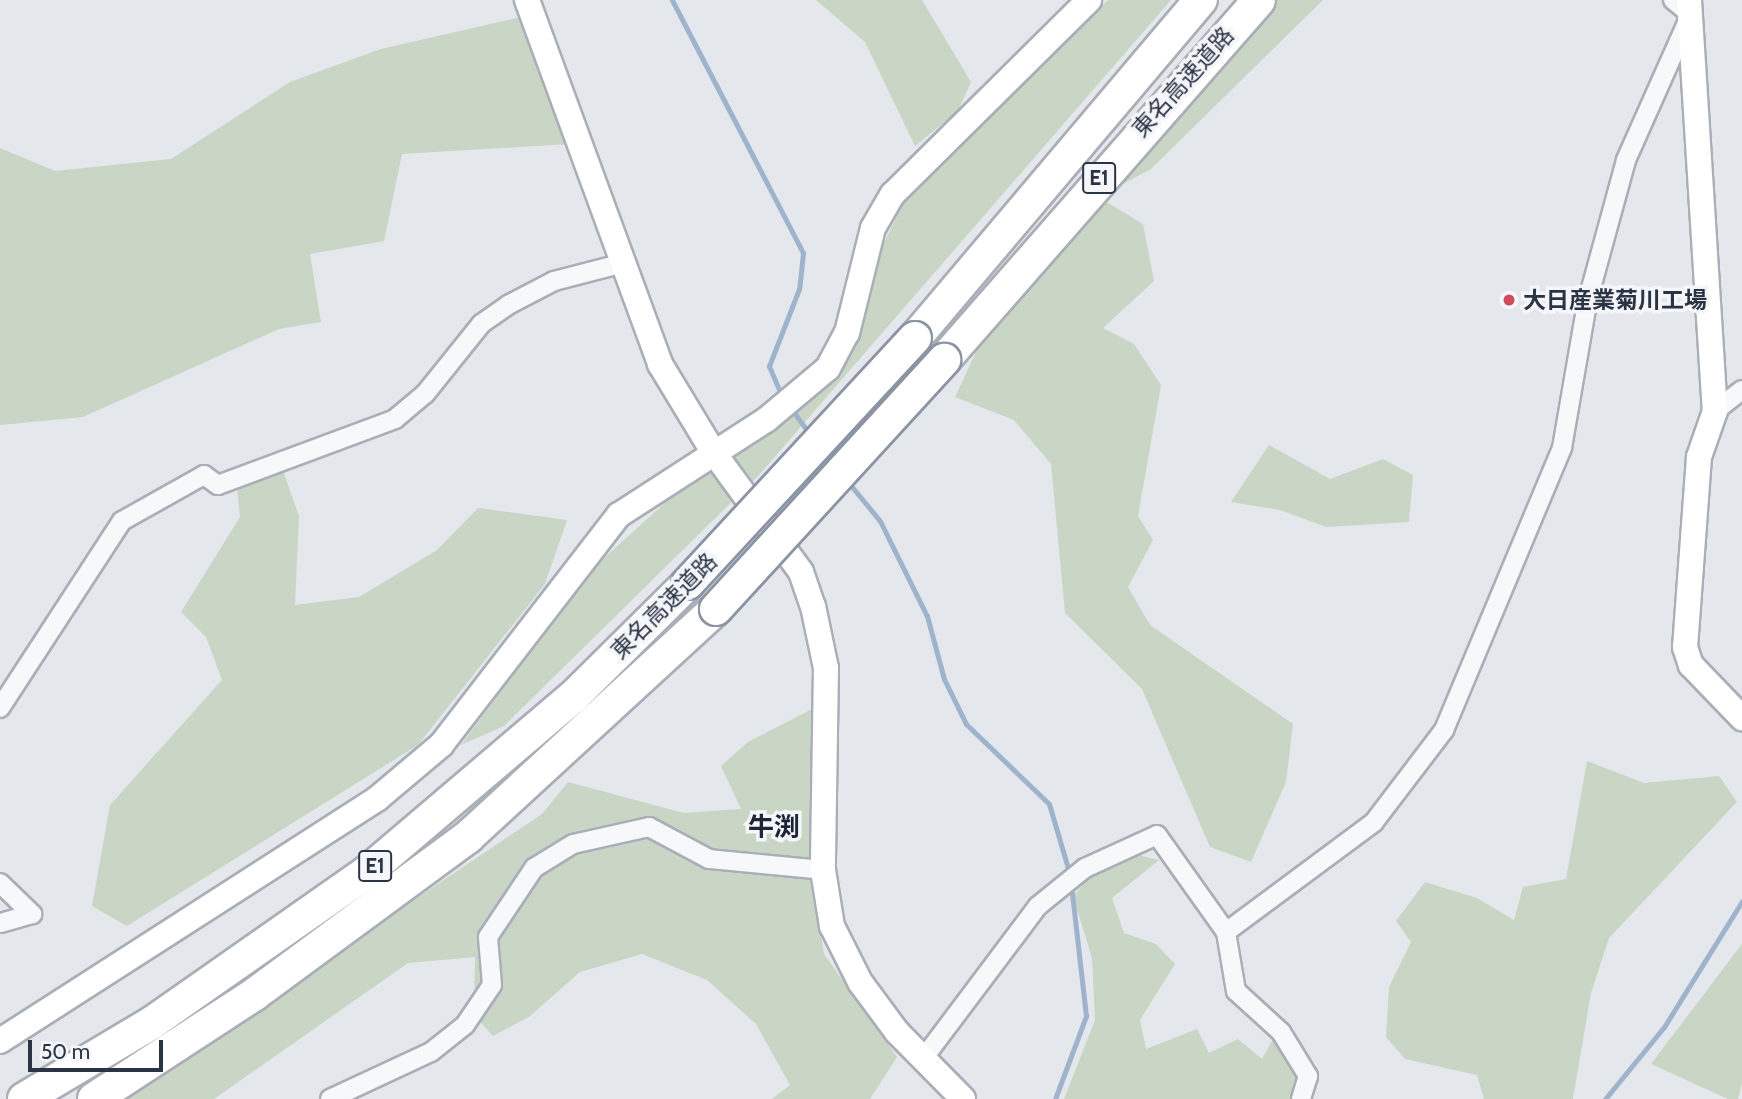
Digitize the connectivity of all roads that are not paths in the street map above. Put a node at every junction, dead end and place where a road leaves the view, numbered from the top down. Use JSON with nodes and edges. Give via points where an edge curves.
{"nodes":[{"id":1,"x":527,"y":0,"type":"edge"},
{"id":2,"x":1089,"y":0,"type":"edge"},
{"id":3,"x":1201,"y":0,"type":"edge"},
{"id":4,"x":1259,"y":0,"type":"edge"},
{"id":5,"x":1687,"y":4,"type":"edge"},
{"id":6,"x":620,"y":264,"type":"junction"},
{"id":7,"x":1742,"y":390,"type":"edge"},
{"id":8,"x":1715,"y":411,"type":"junction"},
{"id":9,"x":714,"y":453,"type":"junction"},
{"id":10,"x":0,"y":708,"type":"edge"},
{"id":11,"x":1742,"y":718,"type":"edge"},
{"id":12,"x":823,"y":870,"type":"junction"},
{"id":13,"x":0,"y":883,"type":"edge"},
{"id":14,"x":0,"y":923,"type":"edge"},
{"id":15,"x":1226,"y":932,"type":"junction"},
{"id":16,"x":0,"y":1041,"type":"edge"},
{"id":17,"x":923,"y":1059,"type":"junction"},
{"id":18,"x":24,"y":1099,"type":"edge"},
{"id":19,"x":94,"y":1099,"type":"edge"},
{"id":20,"x":330,"y":1099,"type":"edge"},
{"id":21,"x":963,"y":1099,"type":"edge"},
{"id":22,"x":1301,"y":1099,"type":"edge"}],
"edges":[{"from":1,"to":6,"type":"street"},
{"from":2,"to":9,"type":"street","via":[[893,194],[873,228],[846,333],[828,368]]},
{"from":3,"to":18,"type":"highway","name":"東名高速道路","number":"E1","bridge":true,"via":[[915,338],[688,583],[573,697],[366,873],[153,1022]]},
{"from":4,"to":19,"type":"highway","name":"東名高速道路","number":"E1","bridge":true,"via":[[944,360],[716,609],[468,837],[266,986]]},
{"from":5,"to":8,"type":"street"},
{"from":5,"to":15,"type":"street","via":[[1626,160],[1587,303],[1562,448],[1444,730],[1374,822]]},
{"from":6,"to":9,"type":"street","via":[[660,364]]},
{"from":6,"to":10,"type":"street","via":[[554,281],[508,305],[481,324],[425,394],[395,419],[218,485],[204,475],[122,520]]},
{"from":7,"to":8,"type":"street"},
{"from":8,"to":11,"type":"street","via":[[1699,457],[1685,646],[1690,665]]},
{"from":9,"to":12,"type":"street","via":[[801,572],[818,625],[826,668]]},
{"from":9,"to":16,"type":"street","via":[[619,515],[441,745],[412,772]]},
{"from":12,"to":17,"type":"street","via":[[832,926],[860,982]]},
{"from":12,"to":20,"type":"street","via":[[709,859],[649,827],[573,844],[534,868],[488,937],[492,985],[465,1026],[431,1052]]},
{"from":13,"to":14,"type":"street","via":[[32,914]]},
{"from":15,"to":17,"type":"street","via":[[1157,835],[1136,841],[1085,868],[1038,906]]},
{"from":15,"to":22,"type":"street","via":[[1236,991],[1280,1032],[1308,1076]]},
{"from":17,"to":21,"type":"street"}]}
